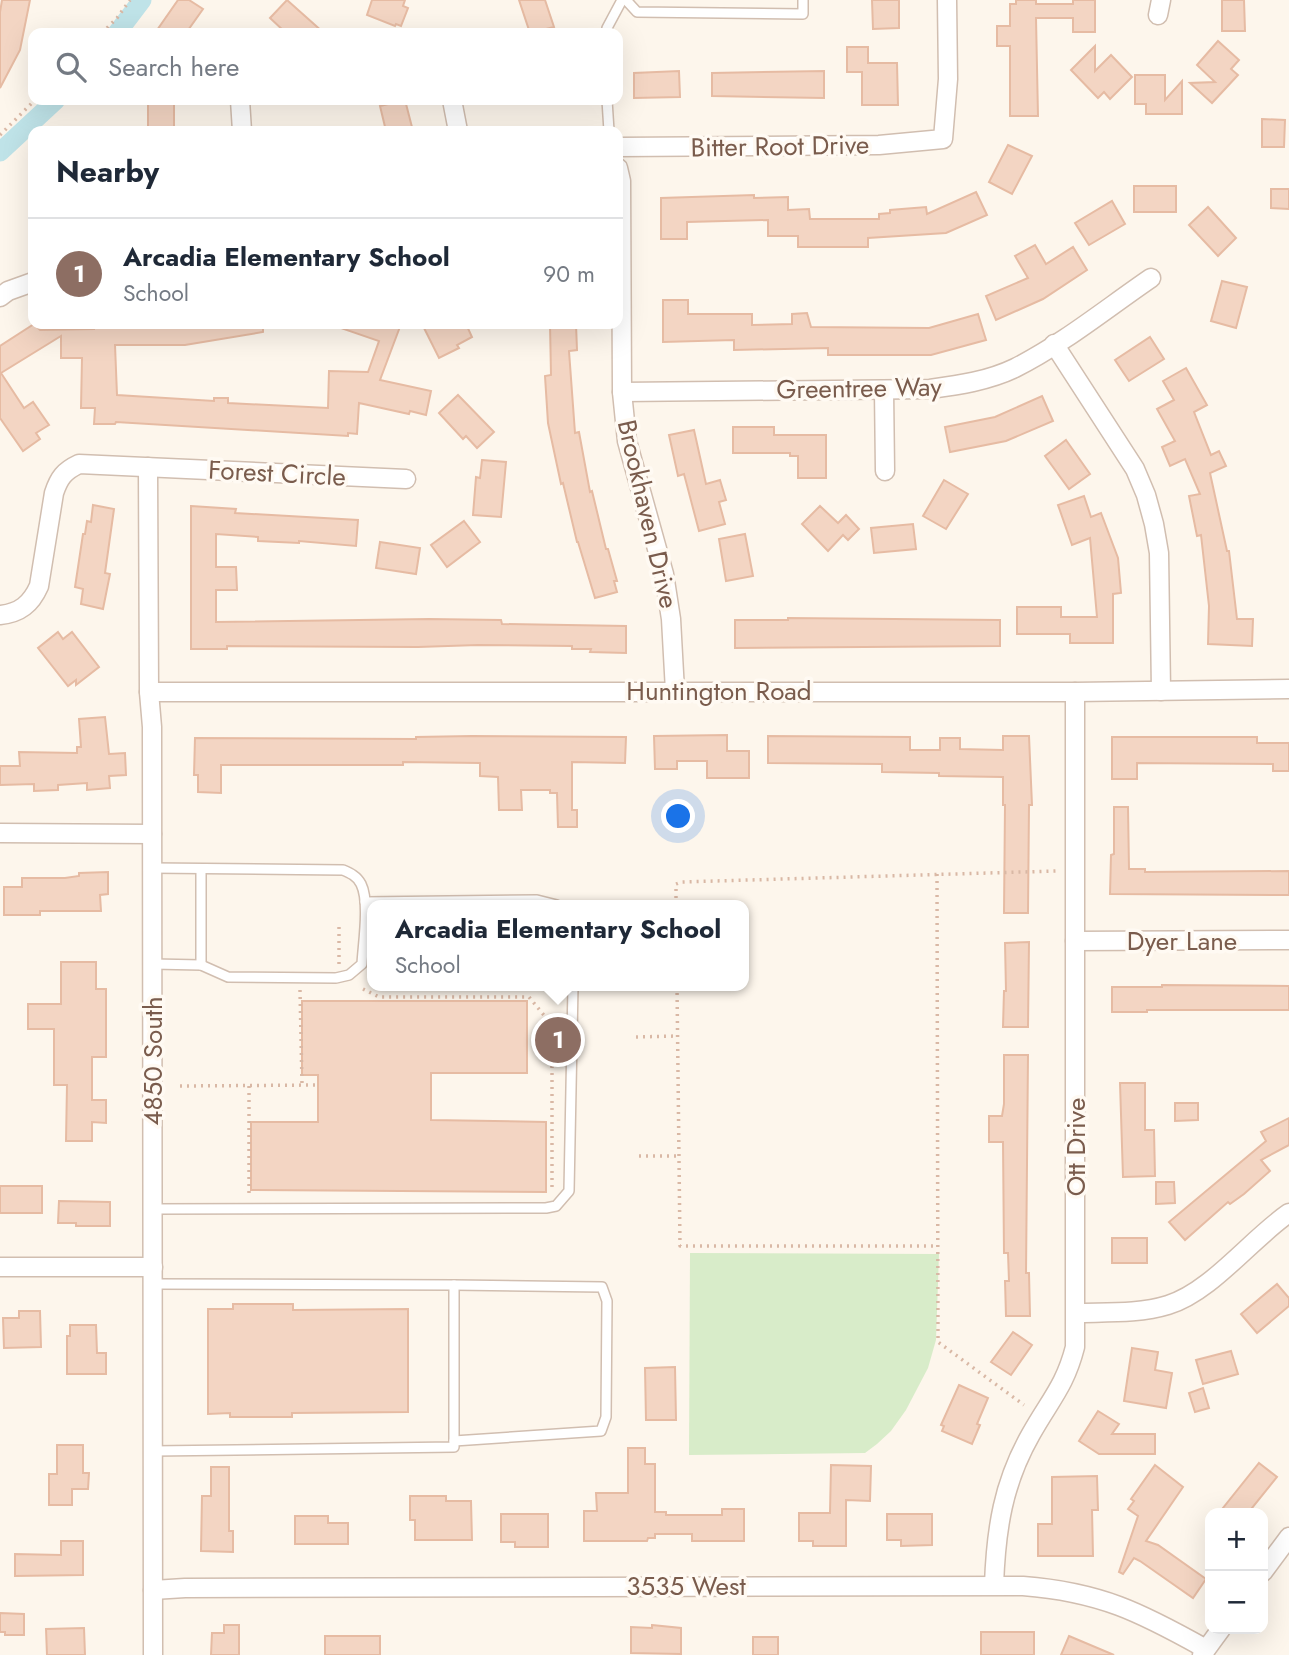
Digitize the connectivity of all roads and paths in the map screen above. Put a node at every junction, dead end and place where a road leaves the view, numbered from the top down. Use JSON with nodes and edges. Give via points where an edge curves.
{"nodes":[{"id":1,"x":130,"y":0,"type":"edge"},
{"id":2,"x":624,"y":0,"type":"edge"},
{"id":3,"x":803,"y":0,"type":"edge"},
{"id":4,"x":947,"y":0,"type":"edge"},
{"id":5,"x":107,"y":28,"type":"edge"},
{"id":6,"x":607,"y":28,"type":"edge"},
{"id":7,"x":31,"y":105,"type":"edge"},
{"id":8,"x":240,"y":105,"type":"edge"},
{"id":9,"x":453,"y":105,"type":"edge"},
{"id":10,"x":607,"y":105,"type":"edge"},
{"id":11,"x":242,"y":126,"type":"edge"},
{"id":12,"x":457,"y":126,"type":"edge"},
{"id":13,"x":609,"y":126,"type":"edge"},
{"id":14,"x":0,"y":135,"type":"edge"},
{"id":15,"x":623,"y":147,"type":"edge"},
{"id":16,"x":1151,"y":278,"type":"dead end"},
{"id":17,"x":28,"y":284,"type":"edge"},
{"id":18,"x":0,"y":297,"type":"edge"},
{"id":19,"x":622,"y":329,"type":"edge"},
{"id":20,"x":1054,"y":345,"type":"junction"},
{"id":21,"x":884,"y":390,"type":"junction"},
{"id":22,"x":622,"y":392,"type":"junction"},
{"id":23,"x":148,"y":467,"type":"junction"},
{"id":24,"x":885,"y":471,"type":"dead end"},
{"id":25,"x":407,"y":479,"type":"dead end"},
{"id":26,"x":0,"y":615,"type":"edge"},
{"id":27,"x":1289,"y":689,"type":"edge"},
{"id":28,"x":675,"y":691,"type":"junction"},
{"id":29,"x":1161,"y":691,"type":"junction"},
{"id":30,"x":149,"y":692,"type":"junction"},
{"id":31,"x":1075,"y":692,"type":"junction"},
{"id":32,"x":0,"y":833,"type":"edge"},
{"id":33,"x":152,"y":834,"type":"junction"},
{"id":34,"x":152,"y":869,"type":"junction"},
{"id":35,"x":201,"y":869,"type":"junction"},
{"id":36,"x":1056,"y":871,"type":"dead end"},
{"id":37,"x":937,"y":874,"type":"junction"},
{"id":38,"x":676,"y":900,"type":"edge"},
{"id":39,"x":365,"y":902,"type":"joint"},
{"id":40,"x":340,"y":925,"type":"dead end"},
{"id":41,"x":1289,"y":940,"type":"edge"},
{"id":42,"x":1075,"y":941,"type":"junction"},
{"id":43,"x":153,"y":964,"type":"junction"},
{"id":44,"x":339,"y":964,"type":"dead end"},
{"id":45,"x":201,"y":965,"type":"junction"},
{"id":46,"x":300,"y":988,"type":"dead end"},
{"id":47,"x":363,"y":989,"type":"dead end"},
{"id":48,"x":573,"y":991,"type":"edge"},
{"id":49,"x":677,"y":991,"type":"edge"},
{"id":50,"x":678,"y":1036,"type":"junction"},
{"id":51,"x":636,"y":1037,"type":"dead end"},
{"id":52,"x":302,"y":1085,"type":"junction"},
{"id":53,"x":318,"y":1085,"type":"dead end"},
{"id":54,"x":180,"y":1086,"type":"dead end"},
{"id":55,"x":248,"y":1086,"type":"junction"},
{"id":56,"x":639,"y":1156,"type":"dead end"},
{"id":57,"x":679,"y":1156,"type":"junction"},
{"id":58,"x":552,"y":1188,"type":"dead end"},
{"id":59,"x":249,"y":1197,"type":"dead end"},
{"id":60,"x":153,"y":1209,"type":"junction"},
{"id":61,"x":1289,"y":1213,"type":"edge"},
{"id":62,"x":937,"y":1246,"type":"junction"},
{"id":63,"x":0,"y":1268,"type":"edge"},
{"id":64,"x":153,"y":1276,"type":"junction"},
{"id":65,"x":454,"y":1285,"type":"junction"},
{"id":66,"x":1076,"y":1313,"type":"junction"},
{"id":67,"x":1024,"y":1405,"type":"dead end"},
{"id":68,"x":454,"y":1441,"type":"junction"},
{"id":69,"x":153,"y":1451,"type":"junction"},
{"id":70,"x":1289,"y":1537,"type":"edge"},
{"id":71,"x":1264,"y":1571,"type":"edge"},
{"id":72,"x":994,"y":1585,"type":"junction"},
{"id":73,"x":153,"y":1590,"type":"junction"},
{"id":74,"x":1217,"y":1634,"type":"edge"},
{"id":75,"x":1204,"y":1652,"type":"edge"},
{"id":76,"x":153,"y":1655,"type":"edge"}],
"edges":[{"from":1,"to":5,"type":"path"},
{"from":2,"to":3,"type":"lane","via":[[637,12],[803,14]]},
{"from":2,"to":6,"type":"lane"},
{"from":4,"to":15,"type":"street","name":"Bitter Root Drive","via":[[943,139],[879,145]]},
{"from":7,"to":14,"type":"path"},
{"from":8,"to":11,"type":"street"},
{"from":9,"to":12,"type":"street"},
{"from":10,"to":13,"type":"lane"},
{"from":16,"to":20,"type":"street","name":"Greentree Way"},
{"from":17,"to":18,"type":"street"},
{"from":19,"to":22,"type":"street","name":"Brookhaven Drive"},
{"from":20,"to":21,"type":"street","name":"Greentree Way","via":[[1013,369],[968,384]]},
{"from":20,"to":29,"type":"street","via":[[1135,469],[1146,495],[1159,553]]},
{"from":21,"to":22,"type":"street","name":"Greentree Way"},
{"from":21,"to":24,"type":"street"},
{"from":22,"to":28,"type":"street","name":"Brookhaven Drive","via":[[627,441],[664,574]]},
{"from":23,"to":25,"type":"street","name":"Forest Circle"},
{"from":23,"to":26,"type":"street","name":"Forest Circle","via":[[79,464],[66,470],[54,493],[34,598],[15,612]]},
{"from":23,"to":30,"type":"street","name":"4850 South"},
{"from":27,"to":29,"type":"street","name":"Huntington Road"},
{"from":28,"to":30,"type":"street","name":"Huntington Road"},
{"from":28,"to":31,"type":"street","name":"Huntington Road"},
{"from":29,"to":31,"type":"street","name":"Huntington Road"},
{"from":30,"to":33,"type":"street","name":"4850 South"},
{"from":31,"to":42,"type":"street","name":"Ott Drive"},
{"from":32,"to":33,"type":"street"},
{"from":33,"to":34,"type":"street","name":"4850 South"},
{"from":34,"to":35,"type":"lane"},
{"from":34,"to":43,"type":"street","name":"4850 South"},
{"from":35,"to":39,"type":"lane","via":[[343,870],[361,884]]},
{"from":35,"to":45,"type":"lane"},
{"from":36,"to":37,"type":"path"},
{"from":37,"to":38,"type":"path","via":[[681,882],[676,884]]},
{"from":37,"to":62,"type":"path"},
{"from":39,"to":45,"type":"lane","via":[[362,964],[349,975],[228,978]]},
{"from":40,"to":44,"type":"path"},
{"from":41,"to":42,"type":"street","name":"Dyer Lane"},
{"from":42,"to":66,"type":"street","name":"Ott Drive"},
{"from":43,"to":45,"type":"lane"},
{"from":43,"to":60,"type":"street","name":"4850 South"},
{"from":46,"to":52,"type":"path"},
{"from":47,"to":58,"type":"path","via":[[379,997],[528,997],[552,1025]]},
{"from":48,"to":60,"type":"lane","via":[[569,1191],[556,1206]]},
{"from":49,"to":50,"type":"path"},
{"from":50,"to":51,"type":"path"},
{"from":50,"to":57,"type":"path"},
{"from":52,"to":53,"type":"path"},
{"from":52,"to":55,"type":"path"},
{"from":54,"to":55,"type":"path"},
{"from":55,"to":59,"type":"path"},
{"from":56,"to":57,"type":"path"},
{"from":57,"to":62,"type":"path","via":[[680,1246]]},
{"from":60,"to":64,"type":"street","name":"4850 South"},
{"from":61,"to":66,"type":"street","via":[[1190,1295],[1170,1305]]},
{"from":62,"to":67,"type":"path","via":[[938,1342]]},
{"from":63,"to":64,"type":"street"},
{"from":64,"to":65,"type":"lane"},
{"from":64,"to":69,"type":"street","name":"4850 South"},
{"from":65,"to":68,"type":"lane"},
{"from":65,"to":68,"type":"lane","via":[[602,1287],[607,1314],[606,1417],[601,1431]]},
{"from":66,"to":72,"type":"street","name":"Ott Drive","via":[[1069,1371],[1016,1464],[1004,1497]]},
{"from":68,"to":69,"type":"lane","via":[[454,1447]]},
{"from":69,"to":73,"type":"street","name":"4850 South"},
{"from":70,"to":71,"type":"street"},
{"from":72,"to":73,"type":"street","name":"3535 West"},
{"from":72,"to":75,"type":"street","name":"3535 West","via":[[1058,1588],[1101,1598],[1156,1621]]},
{"from":73,"to":76,"type":"street","name":"4850 South"},
{"from":74,"to":75,"type":"street"}]}
